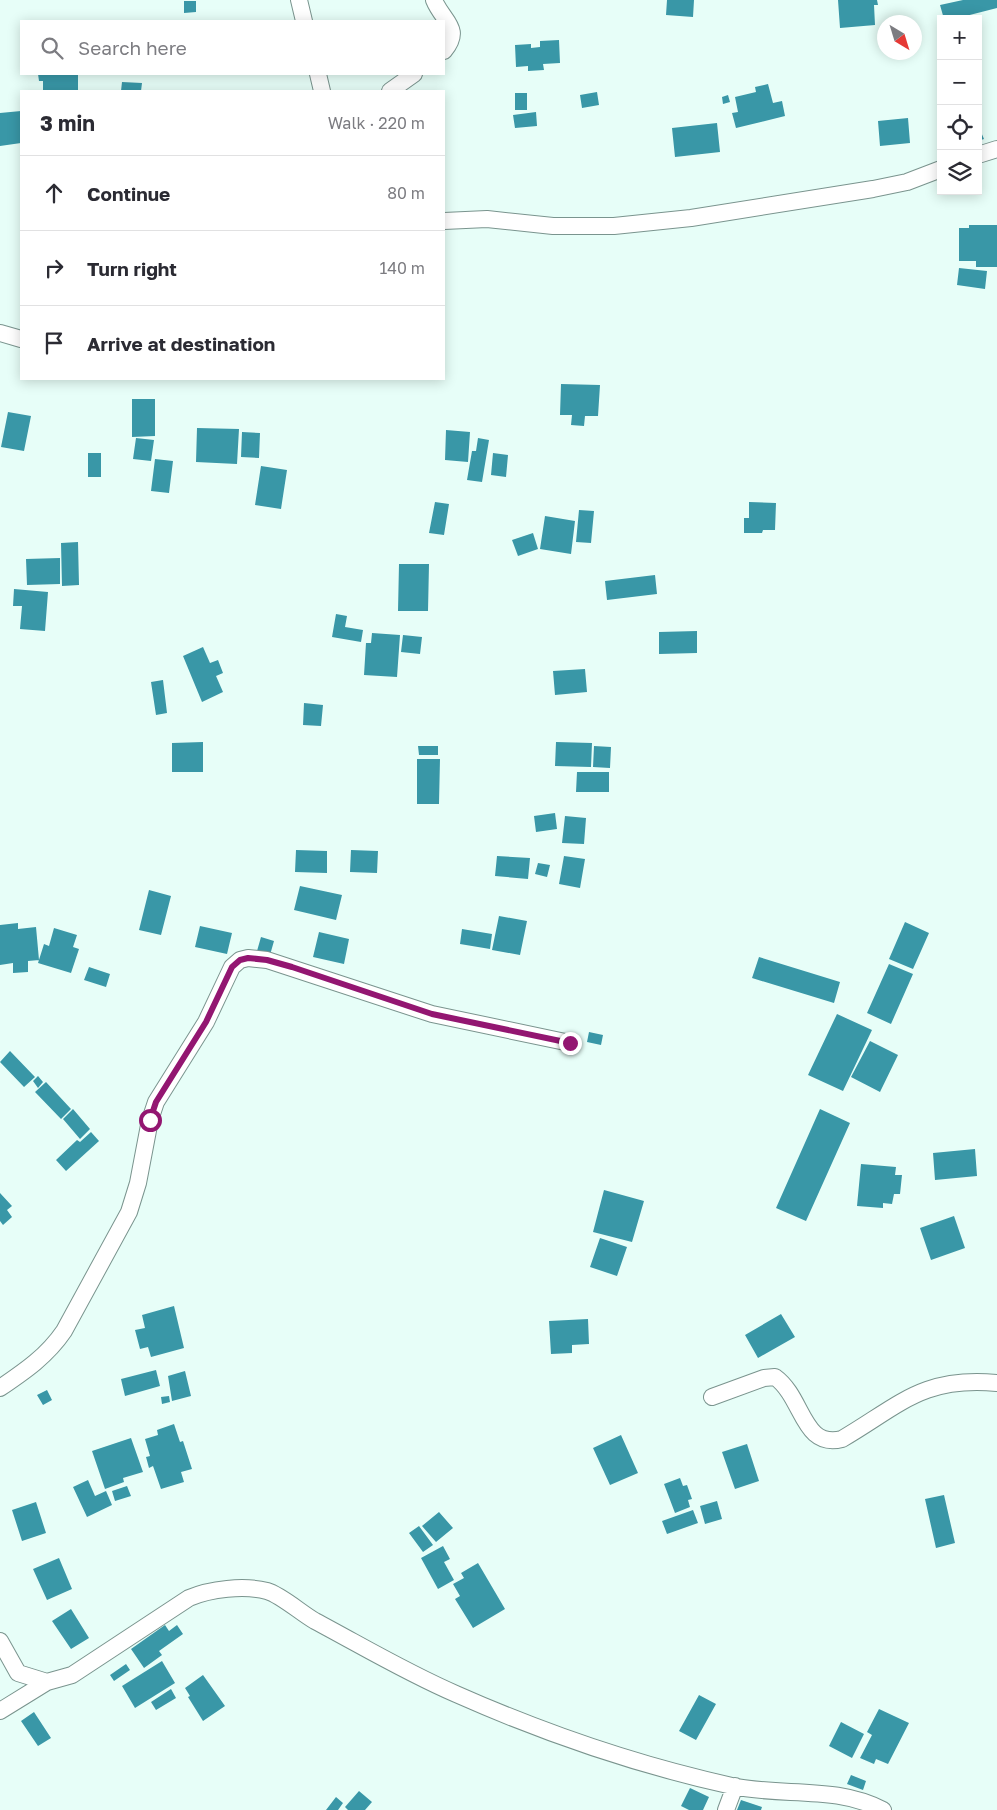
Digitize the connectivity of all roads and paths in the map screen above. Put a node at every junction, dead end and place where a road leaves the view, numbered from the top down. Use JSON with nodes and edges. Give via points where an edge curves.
{"nodes":[{"id":1,"x":299,"y":0,"type":"edge"},
{"id":2,"x":434,"y":0,"type":"edge"},
{"id":3,"x":304,"y":20,"type":"edge"},
{"id":4,"x":445,"y":50,"type":"edge"},
{"id":5,"x":318,"y":75,"type":"edge"},
{"id":6,"x":413,"y":75,"type":"edge"},
{"id":7,"x":322,"y":90,"type":"edge"},
{"id":8,"x":391,"y":90,"type":"edge"},
{"id":9,"x":997,"y":149,"type":"edge"},
{"id":10,"x":982,"y":154,"type":"edge"},
{"id":11,"x":937,"y":171,"type":"edge"},
{"id":12,"x":445,"y":221,"type":"edge"},
{"id":13,"x":0,"y":333,"type":"edge"},
{"id":14,"x":20,"y":339,"type":"edge"},
{"id":15,"x":570,"y":1043,"type":"dead end"},
{"id":16,"x":997,"y":1383,"type":"edge"},
{"id":17,"x":0,"y":1388,"type":"edge"},
{"id":18,"x":712,"y":1397,"type":"dead end"},
{"id":19,"x":0,"y":1641,"type":"edge"},
{"id":20,"x":47,"y":1682,"type":"junction"},
{"id":21,"x":0,"y":1711,"type":"edge"},
{"id":22,"x":735,"y":1786,"type":"junction"},
{"id":23,"x":726,"y":1810,"type":"edge"},
{"id":24,"x":883,"y":1810,"type":"edge"}],
"edges":[{"from":1,"to":3,"type":"street"},
{"from":2,"to":4,"type":"street","via":[[453,34]]},
{"from":5,"to":7,"type":"street"},
{"from":6,"to":8,"type":"street"},
{"from":9,"to":10,"type":"street"},
{"from":11,"to":12,"type":"street","via":[[907,182],[873,189],[691,218],[614,226],[553,226],[487,219]]},
{"from":13,"to":14,"type":"street"},
{"from":15,"to":17,"type":"street","via":[[432,1014],[257,957],[240,960],[232,967],[202,1030],[156,1102],[129,1212],[64,1331],[32,1367]]},
{"from":16,"to":18,"type":"street","via":[[942,1384],[921,1391],[842,1439],[829,1442],[818,1438],[788,1389],[775,1377]]},
{"from":19,"to":20,"type":"street","via":[[18,1673]]},
{"from":20,"to":21,"type":"street"},
{"from":20,"to":22,"type":"street","via":[[72,1676],[202,1592],[268,1591],[418,1678],[491,1710],[581,1743]]},
{"from":22,"to":23,"type":"street"},
{"from":22,"to":24,"type":"street","via":[[838,1794]]}]}
